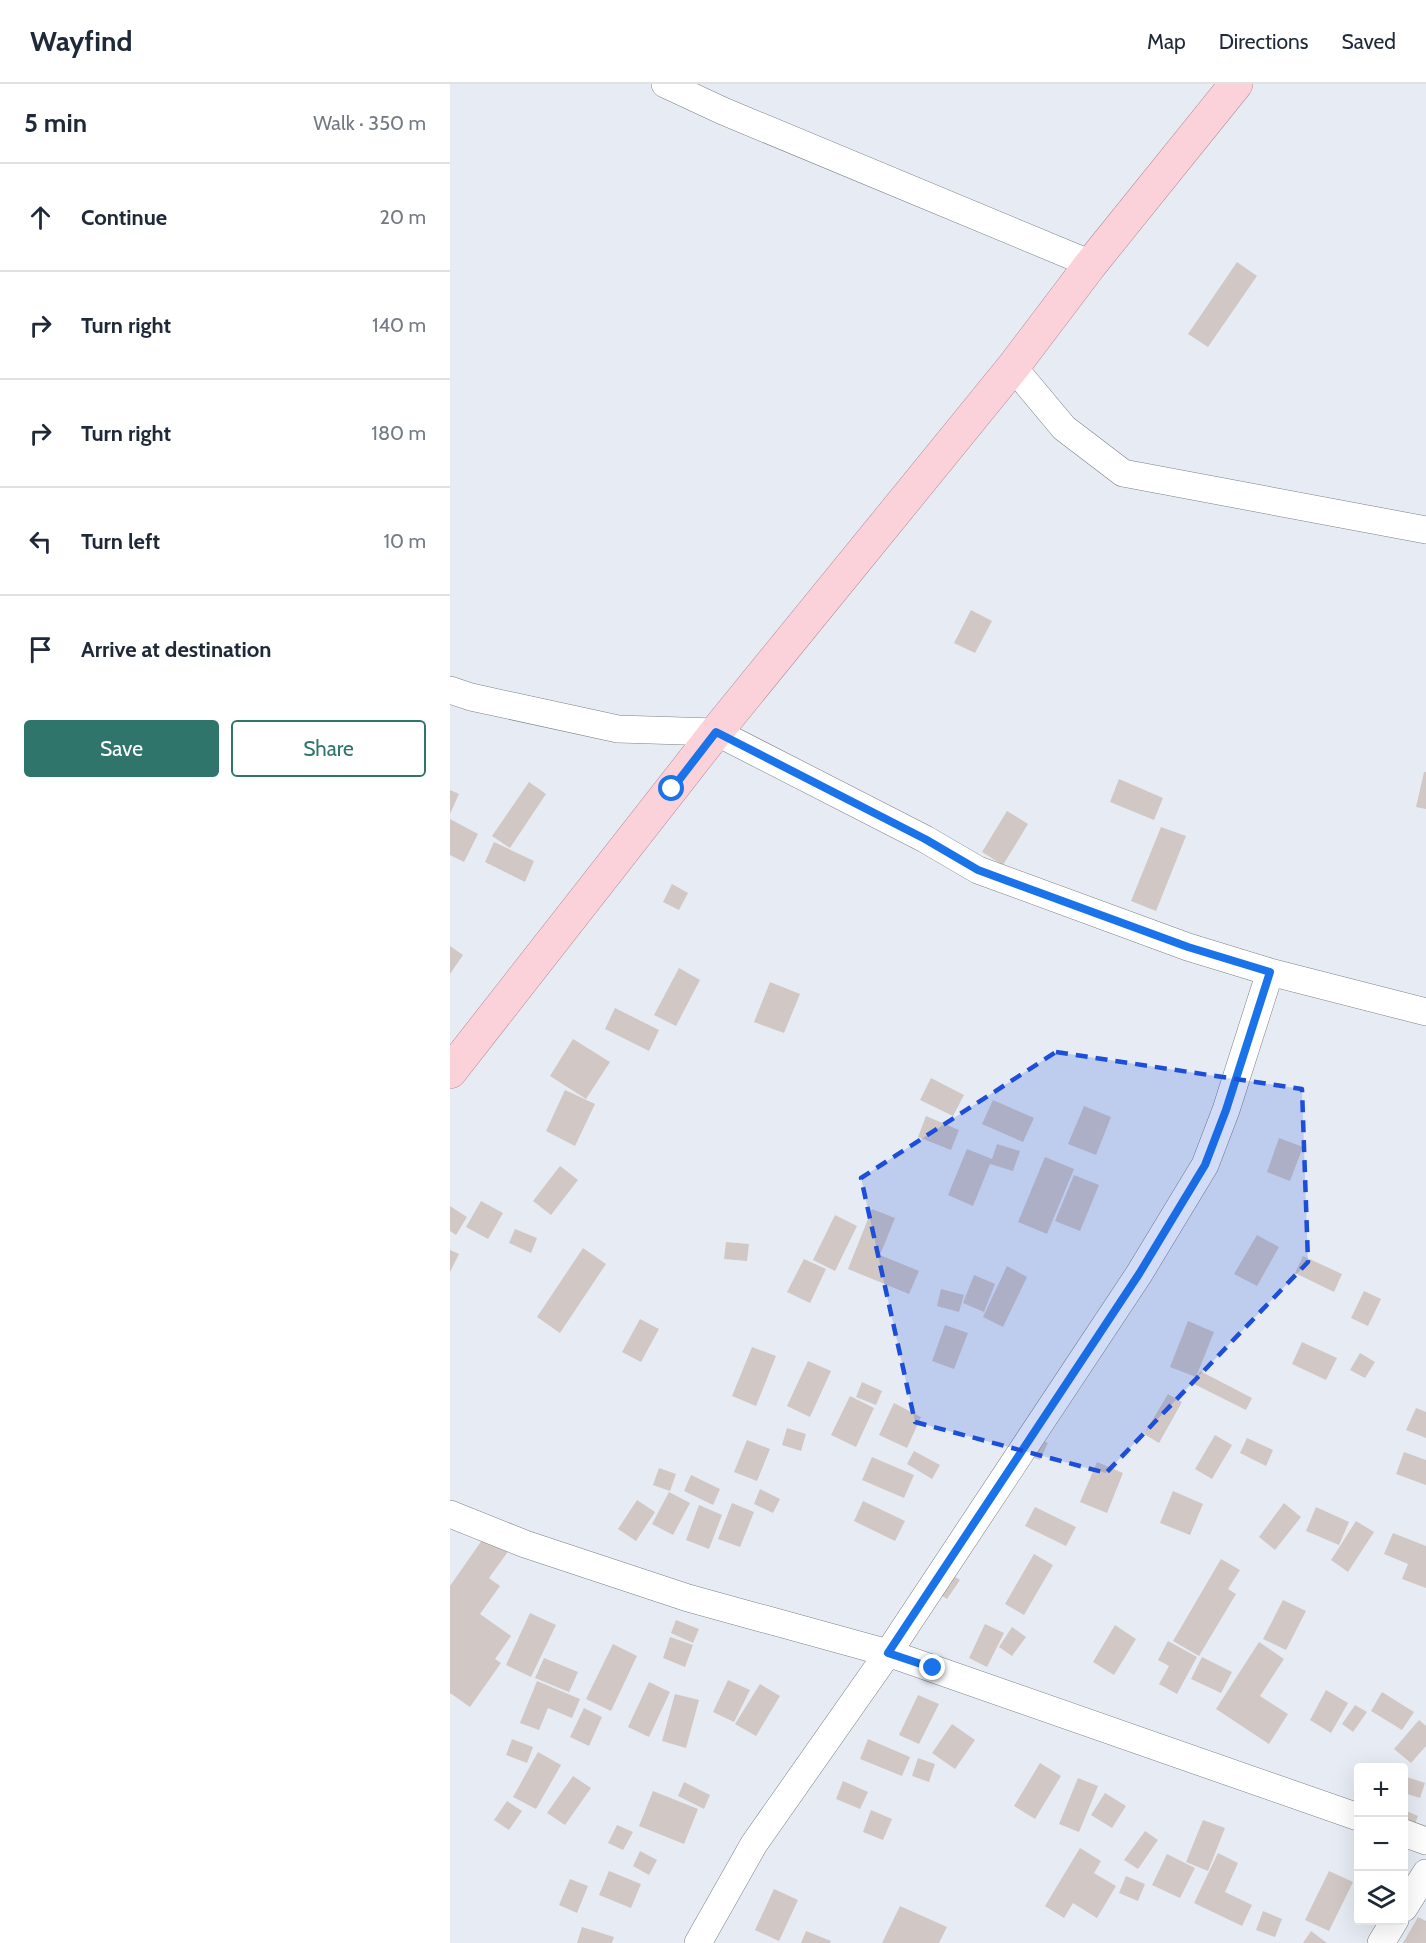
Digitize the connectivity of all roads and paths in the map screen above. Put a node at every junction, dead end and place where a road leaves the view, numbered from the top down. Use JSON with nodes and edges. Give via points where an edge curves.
{"nodes":[{"id":1,"x":664,"y":84,"type":"edge"},
{"id":2,"x":1236,"y":84,"type":"edge"},
{"id":3,"x":1091,"y":264,"type":"junction"},
{"id":4,"x":1014,"y":367,"type":"junction"},
{"id":5,"x":1426,"y":530,"type":"edge"},
{"id":6,"x":450,"y":690,"type":"edge"},
{"id":7,"x":716,"y":732,"type":"junction"},
{"id":8,"x":1270,"y":972,"type":"junction"},
{"id":9,"x":1426,"y":1012,"type":"edge"},
{"id":10,"x":450,"y":1072,"type":"edge"},
{"id":11,"x":450,"y":1514,"type":"edge"},
{"id":12,"x":888,"y":1653,"type":"junction"},
{"id":13,"x":1354,"y":1815,"type":"edge"},
{"id":14,"x":1408,"y":1834,"type":"edge"},
{"id":15,"x":1426,"y":1841,"type":"edge"},
{"id":16,"x":1426,"y":1873,"type":"edge"},
{"id":17,"x":1408,"y":1902,"type":"edge"},
{"id":18,"x":1392,"y":1925,"type":"edge"},
{"id":19,"x":698,"y":1943,"type":"edge"},
{"id":20,"x":1381,"y":1943,"type":"edge"}],
"edges":[{"from":1,"to":3,"type":"street"},
{"from":2,"to":3,"type":"main road"},
{"from":3,"to":4,"type":"main road"},
{"from":4,"to":5,"type":"street","via":[[1064,428],[1123,473]]},
{"from":4,"to":7,"type":"main road"},
{"from":6,"to":7,"type":"street","via":[[618,729]]},
{"from":7,"to":8,"type":"street","via":[[978,870],[1188,947]]},
{"from":7,"to":10,"type":"main road"},
{"from":8,"to":9,"type":"street"},
{"from":8,"to":12,"type":"street","via":[[1205,1165],[1139,1274]]},
{"from":11,"to":12,"type":"street","via":[[525,1544],[688,1598]]},
{"from":12,"to":13,"type":"street"},
{"from":12,"to":19,"type":"street","via":[[754,1844]]},
{"from":14,"to":15,"type":"street"},
{"from":16,"to":17,"type":"street"},
{"from":18,"to":20,"type":"street"}]}
